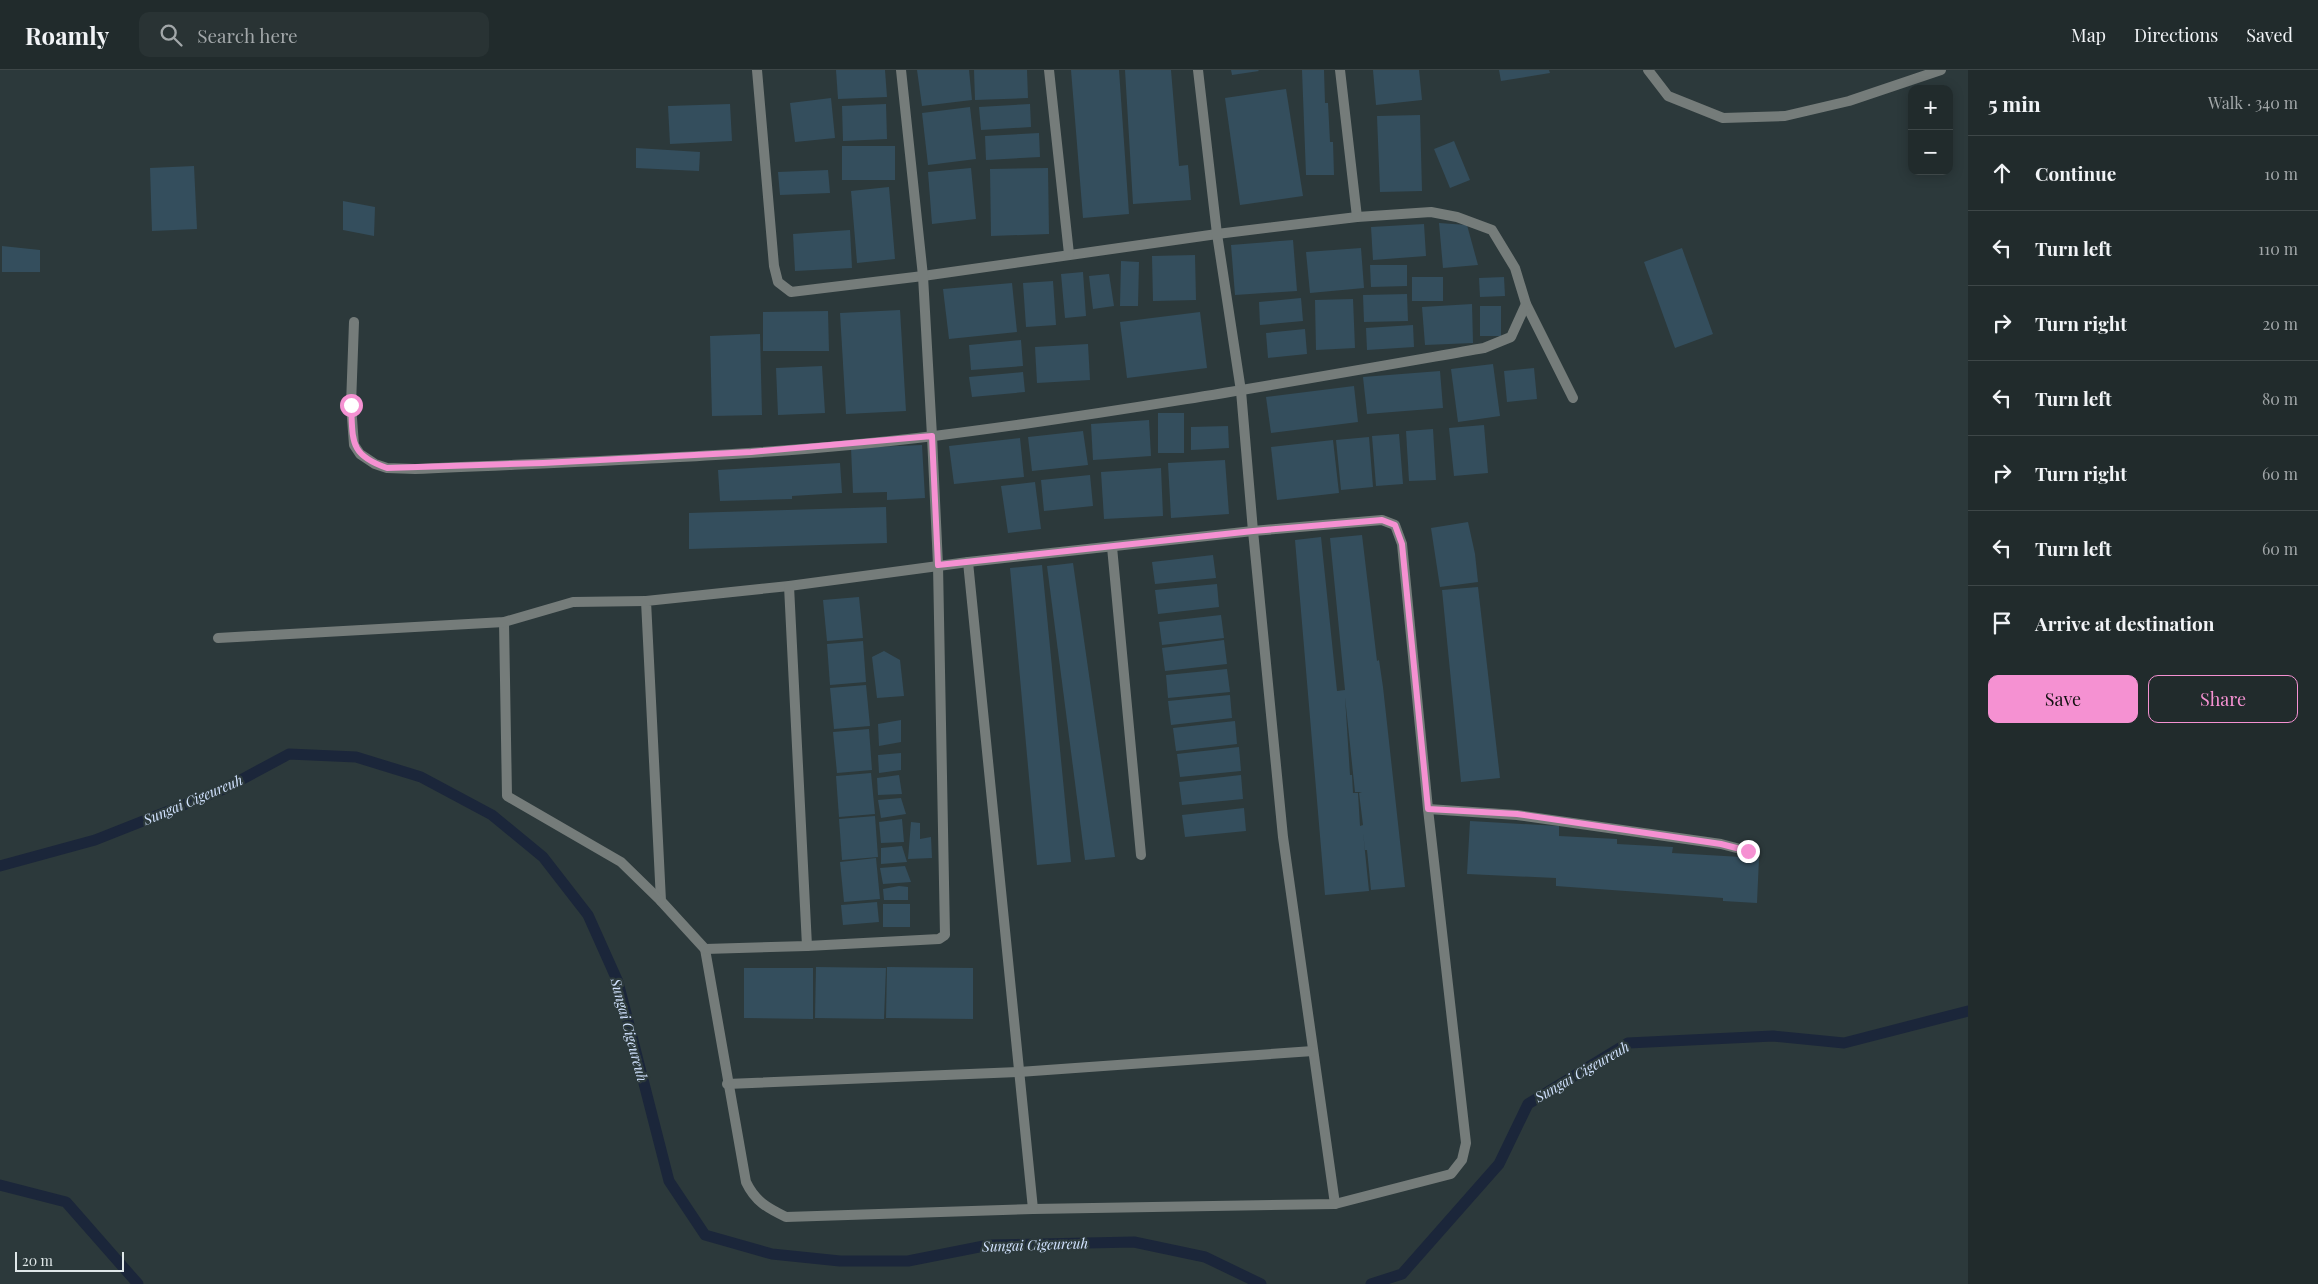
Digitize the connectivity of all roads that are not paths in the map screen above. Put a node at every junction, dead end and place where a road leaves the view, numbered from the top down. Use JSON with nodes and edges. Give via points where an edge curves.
{"nodes":[{"id":1,"x":757,"y":70,"type":"edge"},
{"id":2,"x":901,"y":70,"type":"edge"},
{"id":3,"x":1049,"y":70,"type":"edge"},
{"id":4,"x":1198,"y":70,"type":"edge"},
{"id":5,"x":1340,"y":70,"type":"edge"},
{"id":6,"x":1648,"y":70,"type":"edge"},
{"id":7,"x":1941,"y":70,"type":"edge"},
{"id":8,"x":1357,"y":217,"type":"junction"},
{"id":9,"x":1217,"y":234,"type":"junction"},
{"id":10,"x":1069,"y":254,"type":"junction"},
{"id":11,"x":923,"y":276,"type":"junction"},
{"id":12,"x":1526,"y":304,"type":"junction"},
{"id":13,"x":354,"y":322,"type":"dead end"},
{"id":14,"x":1241,"y":391,"type":"junction"},
{"id":15,"x":1573,"y":398,"type":"dead end"},
{"id":16,"x":932,"y":436,"type":"junction"},
{"id":17,"x":1253,"y":531,"type":"junction"},
{"id":18,"x":1112,"y":547,"type":"junction"},
{"id":19,"x":968,"y":562,"type":"junction"},
{"id":20,"x":938,"y":565,"type":"junction"},
{"id":21,"x":789,"y":586,"type":"junction"},
{"id":22,"x":646,"y":601,"type":"junction"},
{"id":23,"x":504,"y":622,"type":"junction"},
{"id":24,"x":218,"y":638,"type":"dead end"},
{"id":25,"x":1428,"y":809,"type":"junction"},
{"id":26,"x":1748,"y":851,"type":"dead end"},
{"id":27,"x":1141,"y":855,"type":"dead end"},
{"id":28,"x":660,"y":901,"type":"junction"},
{"id":29,"x":807,"y":946,"type":"junction"},
{"id":30,"x":705,"y":949,"type":"junction"},
{"id":31,"x":1313,"y":1051,"type":"junction"},
{"id":32,"x":1019,"y":1072,"type":"junction"},
{"id":33,"x":727,"y":1084,"type":"junction"},
{"id":34,"x":1335,"y":1204,"type":"junction"},
{"id":35,"x":1033,"y":1209,"type":"junction"}],
"edges":[{"from":1,"to":11,"type":"street","via":[[778,282],[791,292]]},
{"from":2,"to":11,"type":"street"},
{"from":3,"to":10,"type":"street"},
{"from":4,"to":9,"type":"street"},
{"from":5,"to":8,"type":"street"},
{"from":6,"to":7,"type":"street","via":[[1668,96],[1723,118],[1785,116],[1849,101]]},
{"from":8,"to":9,"type":"street"},
{"from":8,"to":12,"type":"street","via":[[1431,212],[1492,230],[1515,268]]},
{"from":9,"to":10,"type":"street"},
{"from":9,"to":14,"type":"street"},
{"from":10,"to":11,"type":"street"},
{"from":11,"to":16,"type":"street"},
{"from":12,"to":14,"type":"street","via":[[1511,337],[1484,348]]},
{"from":12,"to":15,"type":"street"},
{"from":13,"to":16,"type":"street","via":[[351,405],[354,445],[366,458],[387,468],[751,452]]},
{"from":14,"to":16,"type":"street"},
{"from":14,"to":17,"type":"street"},
{"from":16,"to":20,"type":"street"},
{"from":17,"to":18,"type":"street"},
{"from":17,"to":25,"type":"street","via":[[1382,520],[1395,525],[1403,554]]},
{"from":17,"to":31,"type":"street","via":[[1283,837]]},
{"from":18,"to":19,"type":"street"},
{"from":18,"to":27,"type":"street"},
{"from":19,"to":20,"type":"street"},
{"from":19,"to":32,"type":"street"},
{"from":20,"to":21,"type":"street"},
{"from":20,"to":29,"type":"street","via":[[945,935],[938,939]]},
{"from":21,"to":22,"type":"street"},
{"from":21,"to":29,"type":"street"},
{"from":22,"to":23,"type":"street","via":[[573,602]]},
{"from":22,"to":28,"type":"street"},
{"from":23,"to":24,"type":"street"},
{"from":23,"to":28,"type":"street","via":[[507,796],[621,862]]},
{"from":25,"to":26,"type":"street","via":[[1517,814],[1721,844]]},
{"from":25,"to":34,"type":"street","via":[[1466,1143],[1462,1160],[1451,1174]]},
{"from":28,"to":30,"type":"street"},
{"from":29,"to":30,"type":"street"},
{"from":30,"to":33,"type":"street"},
{"from":31,"to":32,"type":"street"},
{"from":31,"to":34,"type":"street"},
{"from":32,"to":33,"type":"street"},
{"from":32,"to":35,"type":"street"},
{"from":33,"to":35,"type":"street","via":[[746,1182],[752,1195],[764,1207],[786,1217]]},
{"from":34,"to":35,"type":"street"}]}
